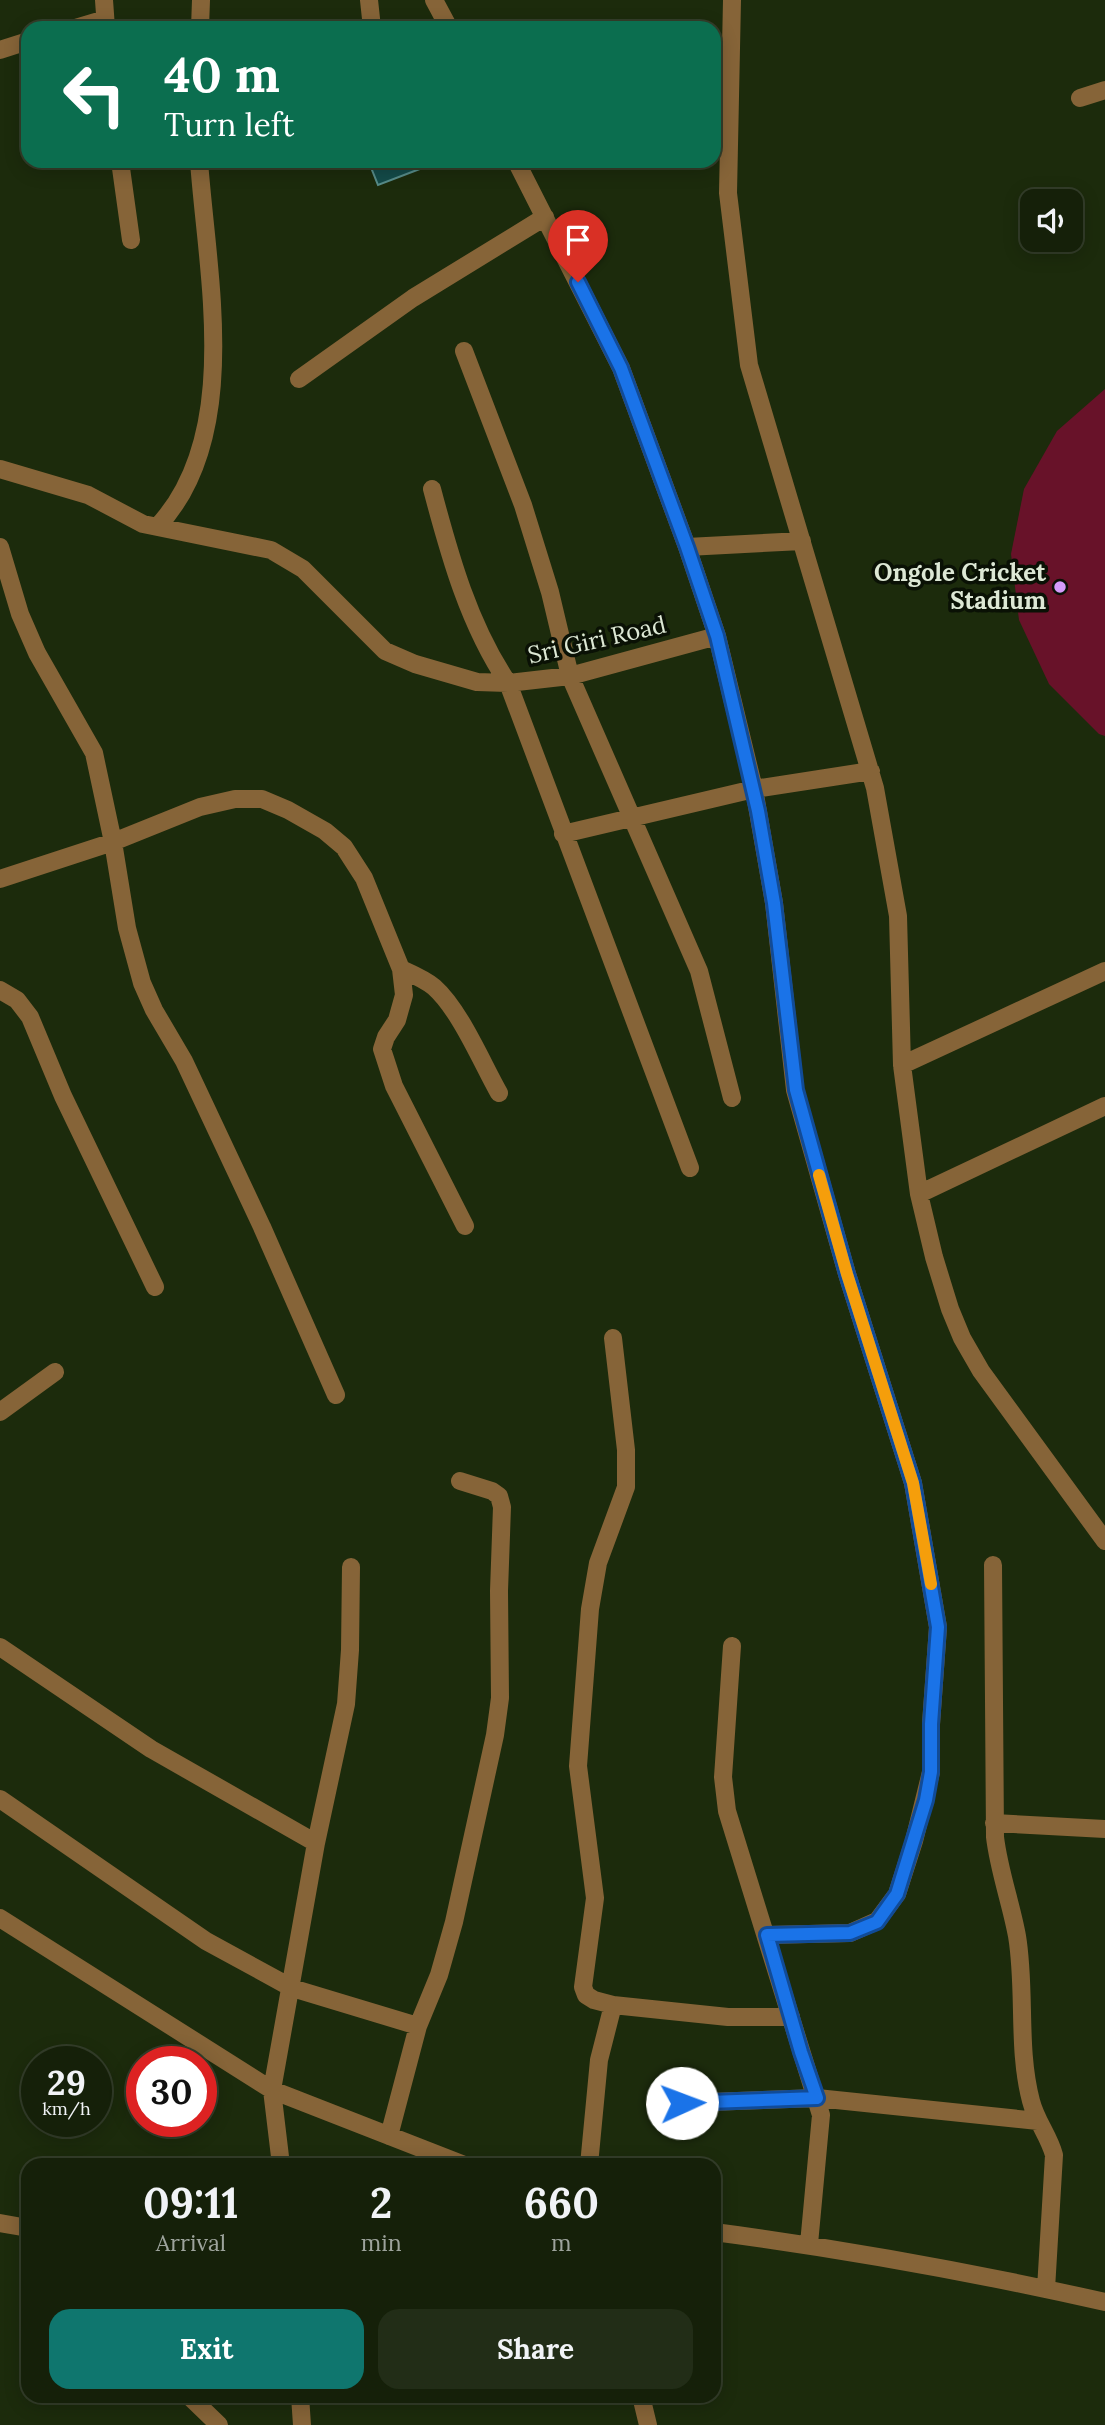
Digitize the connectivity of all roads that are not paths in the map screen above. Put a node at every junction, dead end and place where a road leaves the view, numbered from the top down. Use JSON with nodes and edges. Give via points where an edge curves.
{"nodes":[{"id":1,"x":104,"y":0,"type":"edge"},
{"id":2,"x":201,"y":0,"type":"edge"},
{"id":3,"x":369,"y":0,"type":"edge"},
{"id":4,"x":434,"y":0,"type":"edge"},
{"id":5,"x":732,"y":0,"type":"edge"},
{"id":6,"x":106,"y":21,"type":"edge"},
{"id":7,"x":200,"y":21,"type":"edge"},
{"id":8,"x":371,"y":21,"type":"edge"},
{"id":9,"x":445,"y":21,"type":"edge"},
{"id":10,"x":21,"y":43,"type":"edge"},
{"id":11,"x":0,"y":50,"type":"edge"},
{"id":12,"x":1105,"y":90,"type":"edge"},
{"id":13,"x":1080,"y":97,"type":"dead end"},
{"id":14,"x":121,"y":168,"type":"edge"},
{"id":15,"x":200,"y":168,"type":"edge"},
{"id":16,"x":520,"y":168,"type":"edge"},
{"id":17,"x":545,"y":217,"type":"junction"},
{"id":18,"x":131,"y":240,"type":"dead end"},
{"id":19,"x":464,"y":351,"type":"dead end"},
{"id":20,"x":299,"y":379,"type":"dead end"},
{"id":21,"x":0,"y":469,"type":"edge"},
{"id":22,"x":432,"y":489,"type":"dead end"},
{"id":23,"x":157,"y":527,"type":"junction"},
{"id":24,"x":802,"y":541,"type":"junction"},
{"id":25,"x":0,"y":547,"type":"edge"},
{"id":26,"x":687,"y":547,"type":"junction"},
{"id":27,"x":717,"y":636,"type":"junction"},
{"id":28,"x":570,"y":676,"type":"junction"},
{"id":29,"x":508,"y":684,"type":"junction"},
{"id":30,"x":871,"y":771,"type":"junction"},
{"id":31,"x":754,"y":789,"type":"junction"},
{"id":32,"x":631,"y":816,"type":"junction"},
{"id":33,"x":564,"y":834,"type":"junction"},
{"id":34,"x":113,"y":842,"type":"junction"},
{"id":35,"x":0,"y":879,"type":"edge"},
{"id":36,"x":401,"y":969,"type":"junction"},
{"id":37,"x":1105,"y":971,"type":"edge"},
{"id":38,"x":0,"y":990,"type":"edge"},
{"id":39,"x":902,"y":1065,"type":"junction"},
{"id":40,"x":499,"y":1093,"type":"dead end"},
{"id":41,"x":732,"y":1098,"type":"dead end"},
{"id":42,"x":1105,"y":1106,"type":"edge"},
{"id":43,"x":690,"y":1168,"type":"dead end"},
{"id":44,"x":919,"y":1194,"type":"junction"},
{"id":45,"x":465,"y":1226,"type":"dead end"},
{"id":46,"x":155,"y":1287,"type":"dead end"},
{"id":47,"x":612,"y":1338,"type":"dead end"},
{"id":48,"x":55,"y":1372,"type":"dead end"},
{"id":49,"x":336,"y":1395,"type":"dead end"},
{"id":50,"x":0,"y":1412,"type":"edge"},
{"id":51,"x":460,"y":1481,"type":"dead end"},
{"id":52,"x":1105,"y":1541,"type":"edge"},
{"id":53,"x":993,"y":1565,"type":"dead end"},
{"id":54,"x":351,"y":1567,"type":"dead end"},
{"id":55,"x":732,"y":1646,"type":"dead end"},
{"id":56,"x":0,"y":1647,"type":"edge"},
{"id":57,"x":0,"y":1800,"type":"edge"},
{"id":58,"x":994,"y":1823,"type":"junction"},
{"id":59,"x":1105,"y":1829,"type":"edge"},
{"id":60,"x":316,"y":1843,"type":"junction"},
{"id":61,"x":0,"y":1918,"type":"edge"},
{"id":62,"x":767,"y":1935,"type":"junction"},
{"id":63,"x":292,"y":1988,"type":"junction"},
{"id":64,"x":613,"y":2005,"type":"junction"},
{"id":65,"x":791,"y":2017,"type":"junction"},
{"id":66,"x":418,"y":2026,"type":"junction"},
{"id":67,"x":272,"y":2090,"type":"junction"},
{"id":68,"x":817,"y":2098,"type":"junction"},
{"id":69,"x":654,"y":2104,"type":"dead end"},
{"id":70,"x":1038,"y":2121,"type":"junction"},
{"id":71,"x":389,"y":2136,"type":"junction"},
{"id":72,"x":280,"y":2158,"type":"edge"},
{"id":73,"x":446,"y":2158,"type":"edge"},
{"id":74,"x":590,"y":2158,"type":"edge"},
{"id":75,"x":2,"y":2220,"type":"edge"},
{"id":76,"x":21,"y":2226,"type":"edge"},
{"id":77,"x":721,"y":2233,"type":"edge"},
{"id":78,"x":809,"y":2244,"type":"junction"},
{"id":79,"x":1046,"y":2289,"type":"junction"},
{"id":80,"x":1105,"y":2302,"type":"edge"},
{"id":81,"x":196,"y":2403,"type":"edge"},
{"id":82,"x":300,"y":2403,"type":"edge"},
{"id":83,"x":643,"y":2403,"type":"edge"},
{"id":84,"x":219,"y":2425,"type":"edge"},
{"id":85,"x":302,"y":2425,"type":"edge"},
{"id":86,"x":648,"y":2425,"type":"edge"}],
"edges":[{"from":1,"to":6,"type":"street"},
{"from":2,"to":7,"type":"street"},
{"from":3,"to":8,"type":"street"},
{"from":4,"to":9,"type":"street"},
{"from":5,"to":24,"type":"street","via":[[728,193],[749,365]]},
{"from":10,"to":11,"type":"street"},
{"from":12,"to":13,"type":"street"},
{"from":14,"to":18,"type":"street"},
{"from":15,"to":23,"type":"street","via":[[211,270],[212,384],[199,459],[172,511]]},
{"from":16,"to":17,"type":"street"},
{"from":17,"to":20,"type":"street","via":[[413,298]]},
{"from":17,"to":26,"type":"street","via":[[621,368]]},
{"from":19,"to":28,"type":"street","via":[[523,505]]},
{"from":21,"to":23,"type":"street","name":"Sri Giri Road","via":[[88,495]]},
{"from":22,"to":29,"type":"street","via":[[467,605]]},
{"from":23,"to":29,"type":"street","name":"Sri Giri Road","via":[[271,550],[303,569],[385,651],[450,676]]},
{"from":24,"to":26,"type":"street"},
{"from":24,"to":30,"type":"street"},
{"from":25,"to":34,"type":"street","via":[[33,643],[94,753]]},
{"from":26,"to":27,"type":"street"},
{"from":27,"to":28,"type":"street","name":"Sri Giri Road"},
{"from":27,"to":31,"type":"street"},
{"from":28,"to":29,"type":"street","name":"Sri Giri Road"},
{"from":28,"to":32,"type":"street"},
{"from":29,"to":33,"type":"street"},
{"from":30,"to":31,"type":"street"},
{"from":30,"to":39,"type":"street","via":[[898,916]]},
{"from":31,"to":32,"type":"street"},
{"from":31,"to":62,"type":"street","via":[[774,903],[796,1090],[847,1274],[913,1483],[938,1627],[931,1772],[897,1894],[877,1922],[850,1933]]},
{"from":32,"to":33,"type":"street"},
{"from":32,"to":41,"type":"street","via":[[699,971]]},
{"from":33,"to":43,"type":"street"},
{"from":34,"to":35,"type":"street"},
{"from":34,"to":36,"type":"street","via":[[200,807],[262,799],[325,831],[344,847],[364,878]]},
{"from":34,"to":49,"type":"street","via":[[127,928],[142,983],[184,1061]]},
{"from":36,"to":40,"type":"street","via":[[437,989],[456,1014]]},
{"from":36,"to":45,"type":"street","via":[[404,995],[382,1049],[385,1062]]},
{"from":37,"to":39,"type":"street"},
{"from":38,"to":46,"type":"street","via":[[17,1000],[30,1017]]},
{"from":39,"to":44,"type":"street"},
{"from":42,"to":44,"type":"street"},
{"from":44,"to":52,"type":"street","via":[[933,1257],[962,1338]]},
{"from":47,"to":64,"type":"street","via":[[626,1487],[598,1563],[590,1608],[578,1766],[595,1898],[583,1987],[594,2000]]},
{"from":48,"to":50,"type":"street"},
{"from":51,"to":66,"type":"street","via":[[492,1491],[502,1507],[500,1698],[454,1922]]},
{"from":53,"to":58,"type":"street"},
{"from":54,"to":60,"type":"street","via":[[346,1703]]},
{"from":55,"to":62,"type":"street","via":[[723,1777],[738,1848]]},
{"from":56,"to":60,"type":"street","via":[[151,1749]]},
{"from":57,"to":63,"type":"street","via":[[206,1941]]},
{"from":58,"to":59,"type":"street"},
{"from":58,"to":70,"type":"street","via":[[997,1859],[1017,1937],[1026,2077]]},
{"from":60,"to":63,"type":"street"},
{"from":61,"to":67,"type":"street"},
{"from":62,"to":65,"type":"street"},
{"from":63,"to":66,"type":"street"},
{"from":63,"to":67,"type":"street"},
{"from":64,"to":65,"type":"street","via":[[728,2017]]},
{"from":64,"to":74,"type":"street","via":[[599,2060]]},
{"from":65,"to":68,"type":"street"},
{"from":66,"to":71,"type":"street"},
{"from":67,"to":71,"type":"street"},
{"from":67,"to":72,"type":"street"},
{"from":68,"to":69,"type":"street"},
{"from":68,"to":70,"type":"street"},
{"from":68,"to":78,"type":"street","via":[[821,2132]]},
{"from":70,"to":79,"type":"street","via":[[1054,2155]]},
{"from":71,"to":73,"type":"street"},
{"from":75,"to":76,"type":"street"},
{"from":77,"to":78,"type":"street"},
{"from":78,"to":79,"type":"street"},
{"from":79,"to":80,"type":"street"},
{"from":81,"to":84,"type":"street"},
{"from":82,"to":85,"type":"street"},
{"from":83,"to":86,"type":"street"}]}
